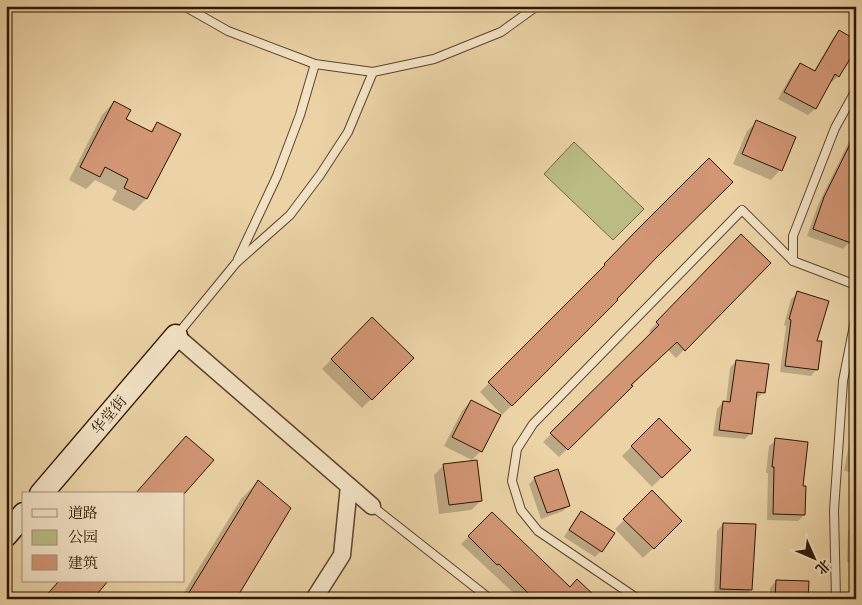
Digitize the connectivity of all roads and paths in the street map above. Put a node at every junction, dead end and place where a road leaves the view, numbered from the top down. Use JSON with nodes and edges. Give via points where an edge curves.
{"nodes":[{"id":1,"x":184,"y":6,"type":"edge"},
{"id":2,"x":537,"y":6,"type":"edge"},
{"id":3,"x":315,"y":64,"type":"junction"},
{"id":4,"x":374,"y":72,"type":"junction"},
{"id":5,"x":856,"y":90,"type":"edge"},
{"id":6,"x":793,"y":261,"type":"junction"},
{"id":7,"x":236,"y":263,"type":"junction"},
{"id":8,"x":856,"y":285,"type":"edge"},
{"id":9,"x":856,"y":315,"type":"edge"},
{"id":10,"x":176,"y":336,"type":"junction"},
{"id":11,"x":349,"y":486,"type":"junction"},
{"id":12,"x":43,"y":492,"type":"edge"},
{"id":13,"x":372,"y":506,"type":"joint"},
{"id":14,"x":22,"y":516,"type":"edge"},
{"id":15,"x":6,"y":535,"type":"edge"},
{"id":16,"x":314,"y":599,"type":"edge"},
{"id":17,"x":490,"y":599,"type":"edge"},
{"id":18,"x":638,"y":599,"type":"edge"},
{"id":19,"x":836,"y":599,"type":"edge"}],
"edges":[{"from":1,"to":3,"type":"lane","via":[[228,31]]},
{"from":2,"to":4,"type":"lane","via":[[501,32],[468,46],[434,59]]},
{"from":3,"to":4,"type":"lane"},
{"from":3,"to":7,"type":"lane","via":[[277,176]]},
{"from":4,"to":7,"type":"lane","via":[[348,132],[320,176],[290,214]]},
{"from":5,"to":6,"type":"lane","via":[[835,128],[793,236]]},
{"from":6,"to":8,"type":"lane"},
{"from":6,"to":18,"type":"lane","via":[[742,210],[533,424],[517,449],[512,481],[521,510],[538,532]]},
{"from":7,"to":10,"type":"lane"},
{"from":9,"to":19,"type":"lane","via":[[843,381],[834,510]]},
{"from":10,"to":11,"type":"street"},
{"from":10,"to":12,"type":"street","name":"华堂街"},
{"from":11,"to":13,"type":"street"},
{"from":11,"to":16,"type":"street","via":[[342,555]]},
{"from":13,"to":17,"type":"lane"},
{"from":14,"to":15,"type":"street"}]}
